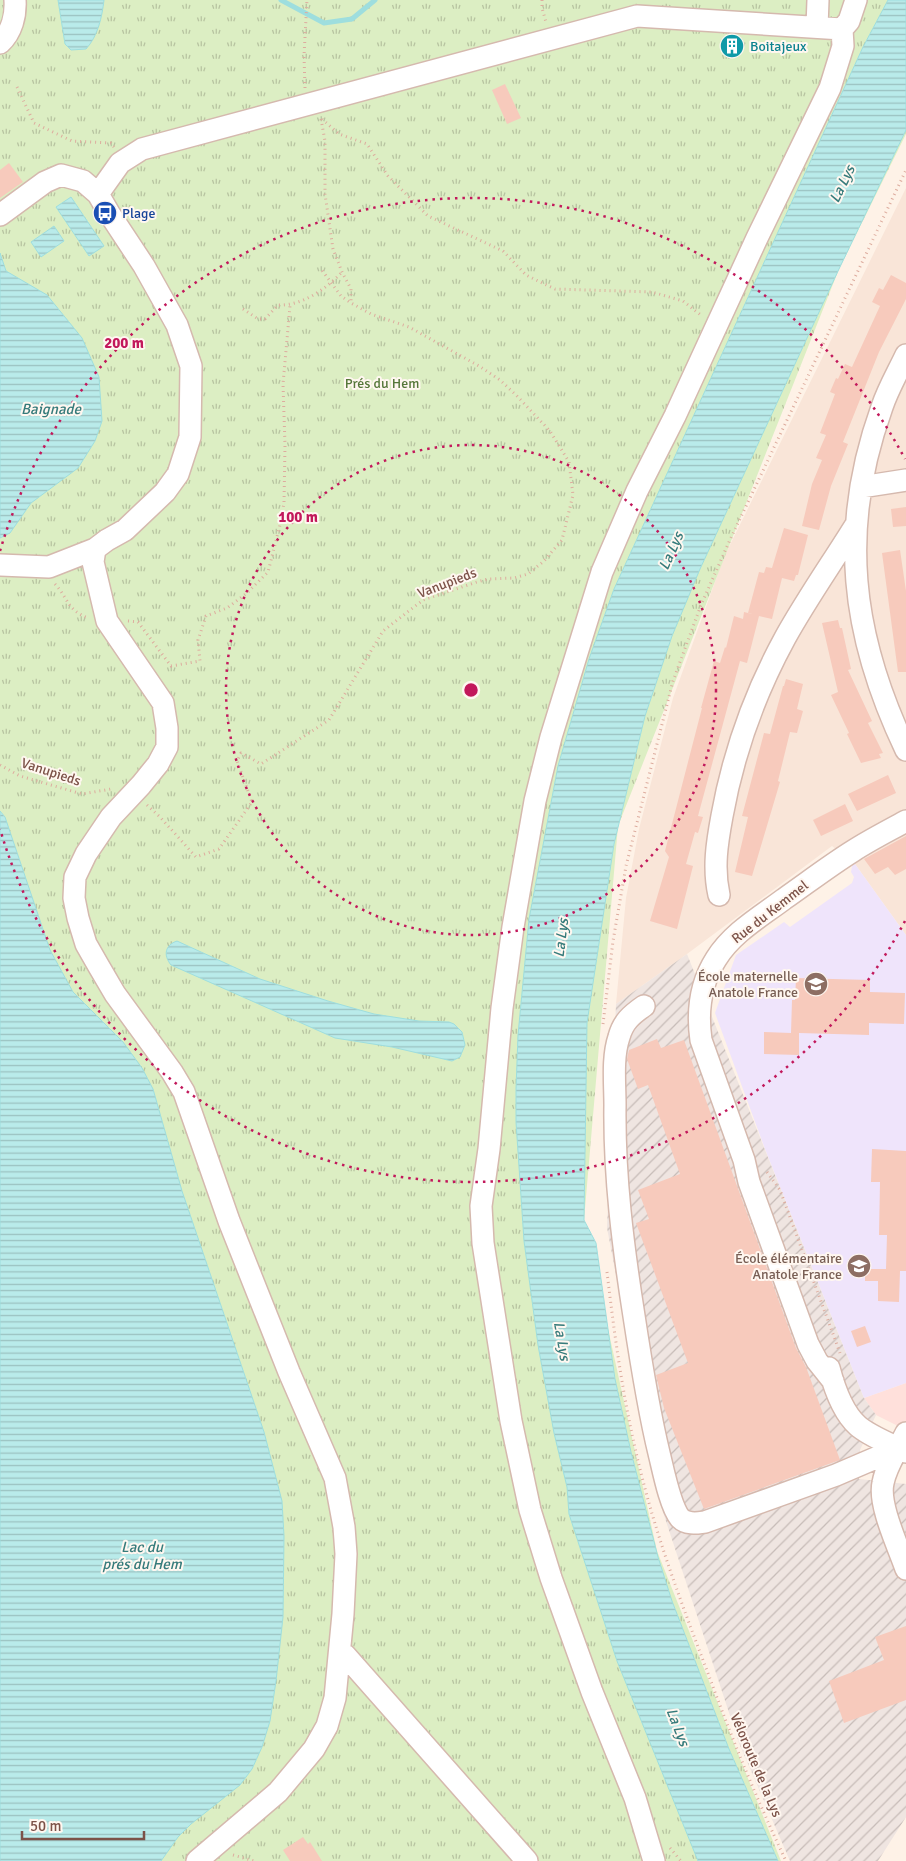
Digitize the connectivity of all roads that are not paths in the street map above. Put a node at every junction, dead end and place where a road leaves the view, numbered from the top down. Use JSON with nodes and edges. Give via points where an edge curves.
{"nodes":[{"id":1,"x":15,"y":0,"type":"edge"},
{"id":2,"x":818,"y":0,"type":"edge"},
{"id":3,"x":856,"y":0,"type":"edge"},
{"id":4,"x":817,"y":28,"type":"junction"},
{"id":5,"x":842,"y":29,"type":"junction"},
{"id":6,"x":0,"y":43,"type":"edge"},
{"id":7,"x":98,"y":194,"type":"junction"},
{"id":8,"x":0,"y":215,"type":"edge"},
{"id":9,"x":906,"y":355,"type":"edge"},
{"id":10,"x":906,"y":480,"type":"edge"},
{"id":11,"x":861,"y":487,"type":"junction"},
{"id":12,"x":855,"y":526,"type":"junction"},
{"id":13,"x":95,"y":549,"type":"junction"},
{"id":14,"x":0,"y":564,"type":"edge"},
{"id":15,"x":906,"y":750,"type":"edge"},
{"id":16,"x":906,"y":821,"type":"edge"},
{"id":17,"x":719,"y":895,"type":"dead end"},
{"id":18,"x":644,"y":1006,"type":"dead end"},
{"id":19,"x":903,"y":1444,"type":"edge"},
{"id":20,"x":906,"y":1570,"type":"edge"},
{"id":21,"x":340,"y":1655,"type":"junction"},
{"id":22,"x":197,"y":1861,"type":"edge"},
{"id":23,"x":527,"y":1861,"type":"edge"},
{"id":24,"x":654,"y":1861,"type":"edge"}],
"edges":[{"from":1,"to":6,"type":"street","via":[[16,14]]},
{"from":2,"to":4,"type":"street"},
{"from":3,"to":5,"type":"street","via":[[849,21]]},
{"from":4,"to":5,"type":"street"},
{"from":4,"to":7,"type":"street","via":[[638,16],[313,112],[142,149],[120,163]]},
{"from":5,"to":24,"type":"street","via":[[843,46],[830,88],[637,491],[602,572],[551,737],[513,927],[481,1206],[483,1243],[511,1421],[530,1510],[592,1692],[635,1798]]},
{"from":7,"to":8,"type":"street","via":[[82,181],[61,175],[45,182]]},
{"from":7,"to":13,"type":"street","via":[[177,325],[191,366],[191,406],[190,437],[178,474],[165,492],[125,530]]},
{"from":9,"to":11,"type":"street","via":[[882,407]]},
{"from":10,"to":11,"type":"street"},
{"from":11,"to":12,"type":"street"},
{"from":12,"to":15,"type":"street","via":[[856,575],[866,644],[882,696]]},
{"from":12,"to":17,"type":"street","via":[[784,639],[751,716],[723,808],[715,860]]},
{"from":13,"to":14,"type":"street","via":[[49,567]]},
{"from":13,"to":21,"type":"street","via":[[94,562],[108,621],[163,703],[167,728],[166,747],[158,764],[111,817],[75,877],[74,898],[78,918],[86,944],[115,994],[184,1092],[229,1221],[335,1478],[346,1554]]},
{"from":16,"to":19,"type":"street","name":"Rue du Kemmel","via":[[853,850],[745,927],[719,955],[708,975],[703,986],[698,1026],[753,1164],[749,1182],[808,1344],[854,1421],[866,1432]]},
{"from":18,"to":19,"type":"street","via":[[629,1016],[619,1037],[614,1123],[617,1186],[649,1413],[664,1474],[680,1518],[687,1522],[705,1522],[836,1475]]},
{"from":19,"to":20,"type":"street","via":[[885,1476],[882,1492]]},
{"from":21,"to":22,"type":"street","via":[[335,1698],[327,1726],[314,1749],[278,1792]]},
{"from":21,"to":23,"type":"street","via":[[345,1655]]}]}
